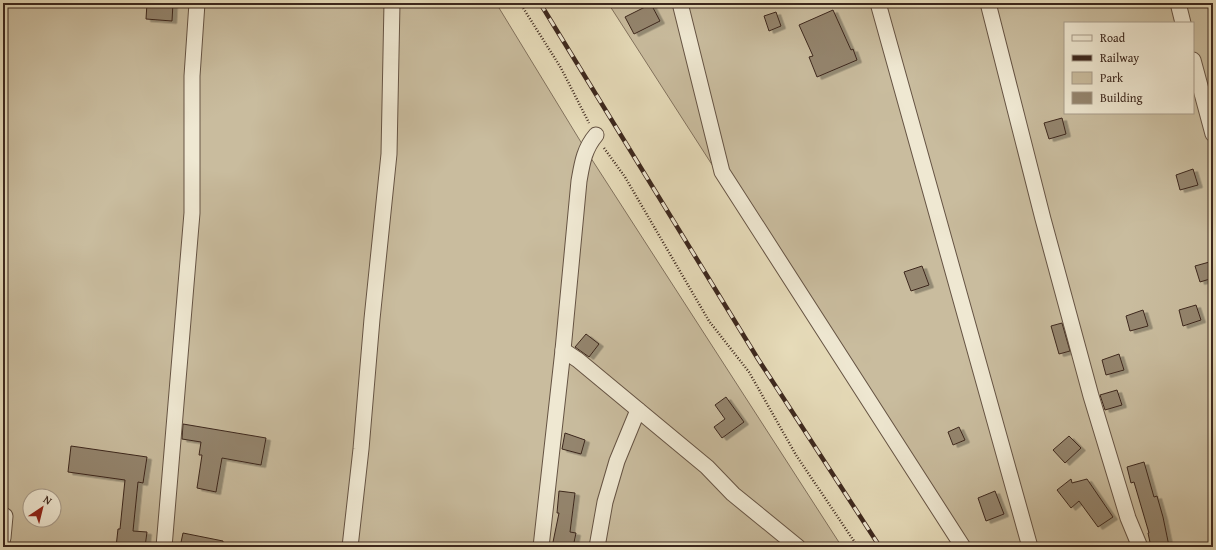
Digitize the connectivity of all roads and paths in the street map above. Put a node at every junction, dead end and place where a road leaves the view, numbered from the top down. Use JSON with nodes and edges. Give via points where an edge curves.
{"nodes":[{"id":1,"x":197,"y":3,"type":"edge"},
{"id":2,"x":392,"y":3,"type":"edge"},
{"id":3,"x":520,"y":3,"type":"edge"},
{"id":4,"x":680,"y":3,"type":"edge"},
{"id":5,"x":878,"y":3,"type":"edge"},
{"id":6,"x":988,"y":3,"type":"edge"},
{"id":7,"x":1178,"y":3,"type":"edge"},
{"id":8,"x":1183,"y":22,"type":"edge"},
{"id":9,"x":1194,"y":64,"type":"edge"},
{"id":10,"x":1213,"y":134,"type":"edge"},
{"id":11,"x":596,"y":135,"type":"junction"},
{"id":12,"x":563,"y":350,"type":"junction"},
{"id":13,"x":638,"y":410,"type":"junction"},
{"id":14,"x":6,"y":516,"type":"dead end"},
{"id":15,"x":3,"y":538,"type":"edge"},
{"id":16,"x":164,"y":547,"type":"edge"},
{"id":17,"x":350,"y":547,"type":"edge"},
{"id":18,"x":542,"y":547,"type":"edge"},
{"id":19,"x":597,"y":547,"type":"edge"},
{"id":20,"x":798,"y":547,"type":"edge"},
{"id":21,"x":858,"y":547,"type":"edge"},
{"id":22,"x":962,"y":547,"type":"edge"},
{"id":23,"x":1030,"y":547,"type":"edge"},
{"id":24,"x":1140,"y":547,"type":"edge"}],
"edges":[{"from":1,"to":16,"type":"lane","via":[[192,76],[192,213]]},
{"from":2,"to":17,"type":"lane","via":[[390,154]]},
{"from":3,"to":11,"type":"path","via":[[560,68]]},
{"from":4,"to":22,"type":"lane","via":[[722,172]]},
{"from":5,"to":23,"type":"lane"},
{"from":6,"to":24,"type":"lane","via":[[1091,396],[1128,518]]},
{"from":7,"to":8,"type":"lane"},
{"from":9,"to":10,"type":"lane"},
{"from":11,"to":12,"type":"lane","via":[[588,144],[579,181]]},
{"from":11,"to":21,"type":"path","via":[[625,178],[709,321],[749,372],[796,455]]},
{"from":12,"to":13,"type":"lane"},
{"from":12,"to":18,"type":"lane"},
{"from":13,"to":19,"type":"lane","via":[[617,461],[605,502]]},
{"from":13,"to":20,"type":"lane","via":[[707,467],[732,494]]},
{"from":14,"to":15,"type":"lane"}]}
